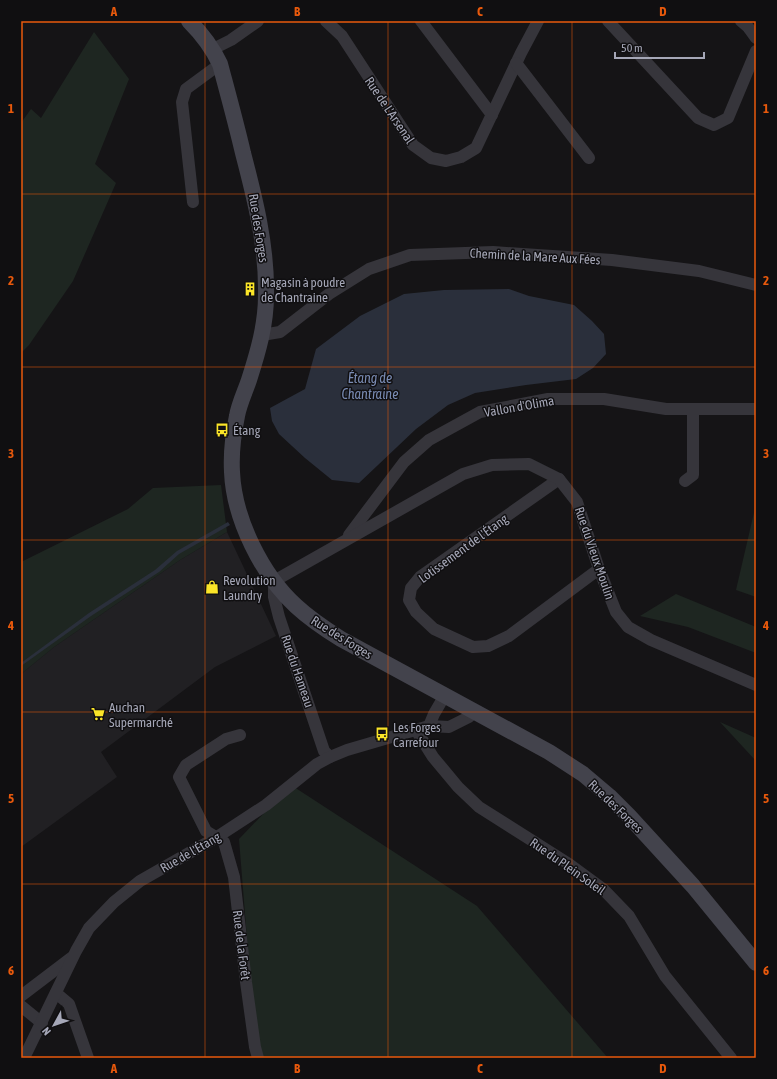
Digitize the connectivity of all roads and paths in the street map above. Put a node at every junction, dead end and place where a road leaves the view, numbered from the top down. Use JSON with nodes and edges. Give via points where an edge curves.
{"nodes":[{"id":1,"x":189,"y":21,"type":"edge"},
{"id":2,"x":258,"y":21,"type":"edge"},
{"id":3,"x":326,"y":21,"type":"edge"},
{"id":4,"x":421,"y":21,"type":"edge"},
{"id":5,"x":538,"y":21,"type":"edge"},
{"id":6,"x":608,"y":21,"type":"edge"},
{"id":7,"x":741,"y":21,"type":"edge"},
{"id":8,"x":756,"y":38,"type":"edge"},
{"id":9,"x":213,"y":49,"type":"junction"},
{"id":10,"x":756,"y":51,"type":"edge"},
{"id":11,"x":516,"y":63,"type":"junction"},
{"id":12,"x":220,"y":64,"type":"junction"},
{"id":13,"x":492,"y":116,"type":"junction"},
{"id":14,"x":589,"y":158,"type":"dead end"},
{"id":15,"x":193,"y":202,"type":"dead end"},
{"id":16,"x":756,"y":285,"type":"edge"},
{"id":17,"x":262,"y":335,"type":"junction"},
{"id":18,"x":693,"y":409,"type":"junction"},
{"id":19,"x":756,"y":409,"type":"edge"},
{"id":20,"x":559,"y":479,"type":"junction"},
{"id":21,"x":685,"y":481,"type":"dead end"},
{"id":22,"x":346,"y":539,"type":"junction"},
{"id":23,"x":599,"y":570,"type":"junction"},
{"id":24,"x":274,"y":581,"type":"junction"},
{"id":25,"x":756,"y":685,"type":"edge"},
{"id":26,"x":445,"y":695,"type":"junction"},
{"id":27,"x":474,"y":711,"type":"junction"},
{"id":28,"x":429,"y":726,"type":"junction"},
{"id":29,"x":416,"y":730,"type":"junction"},
{"id":30,"x":240,"y":736,"type":"dead end"},
{"id":31,"x":330,"y":757,"type":"junction"},
{"id":32,"x":217,"y":837,"type":"junction"},
{"id":33,"x":73,"y":957,"type":"junction"},
{"id":34,"x":756,"y":964,"type":"edge"},
{"id":35,"x":56,"y":993,"type":"junction"},
{"id":36,"x":21,"y":996,"type":"edge"},
{"id":37,"x":21,"y":1006,"type":"edge"},
{"id":38,"x":42,"y":1023,"type":"junction"},
{"id":39,"x":24,"y":1058,"type":"edge"},
{"id":40,"x":88,"y":1058,"type":"edge"},
{"id":41,"x":258,"y":1058,"type":"edge"},
{"id":42,"x":731,"y":1058,"type":"edge"}],
"edges":[{"from":1,"to":9,"type":"main road","name":"Rue des Forges"},
{"from":2,"to":9,"type":"street"},
{"from":3,"to":13,"type":"street","name":"Rue de L'Arsenal","via":[[342,36],[413,145],[431,158],[446,161],[461,157],[476,148]]},
{"from":4,"to":13,"type":"street"},
{"from":5,"to":11,"type":"street","name":"Rue de L'Arsenal"},
{"from":6,"to":10,"type":"street","via":[[698,118],[714,125],[728,118]]},
{"from":7,"to":8,"type":"street"},
{"from":9,"to":12,"type":"main road","name":"Rue des Forges"},
{"from":11,"to":13,"type":"street","name":"Rue de L'Arsenal"},
{"from":11,"to":14,"type":"street"},
{"from":12,"to":15,"type":"street","via":[[186,89],[182,102]]},
{"from":12,"to":17,"type":"main road","name":"Rue des Forges","via":[[255,198],[263,243],[266,314]]},
{"from":16,"to":17,"type":"street","name":"Chemin de la Mare Aux Fées","via":[[699,271],[612,260],[493,252],[410,255],[369,269],[329,294],[280,332]]},
{"from":17,"to":24,"type":"main road","name":"Rue des Forges","via":[[237,415],[232,448],[232,473],[238,507],[248,536]]},
{"from":18,"to":19,"type":"street","name":"Vallon d'Olima"},
{"from":18,"to":21,"type":"street","via":[[693,475]]},
{"from":18,"to":22,"type":"street","name":"Vallon d'Olima","via":[[666,409],[604,399],[548,398],[480,412],[429,440],[404,462]]},
{"from":20,"to":22,"type":"street","name":"Rue du Vieux Moulin","via":[[529,464],[492,464],[464,474]]},
{"from":20,"to":23,"type":"street","name":"Rue du Vieux Moulin","via":[[577,502]]},
{"from":20,"to":23,"type":"street","name":"Lotissement de l'Étang","via":[[420,577],[411,588],[409,600],[416,612],[434,629],[473,647],[488,646],[509,636]]},
{"from":22,"to":24,"type":"street","name":"Vallon d'Olima"},
{"from":23,"to":25,"type":"street","name":"Rue du Vieux Moulin","via":[[616,612],[628,627],[651,640]]},
{"from":24,"to":26,"type":"main road","name":"Rue des Forges","via":[[295,605],[316,623]]},
{"from":24,"to":31,"type":"street","name":"Rue du Hameau","via":[[274,597],[279,617],[324,751]]},
{"from":26,"to":27,"type":"main road","name":"Rue des Forges"},
{"from":26,"to":28,"type":"street"},
{"from":27,"to":28,"type":"street","name":"Rue de l'Étang","via":[[469,717],[448,727]]},
{"from":27,"to":34,"type":"main road","name":"Rue des Forges","via":[[549,752],[583,774],[609,796],[693,886]]},
{"from":28,"to":29,"type":"street","name":"Rue de l'Étang"},
{"from":29,"to":31,"type":"street","name":"Rue de l'Étang"},
{"from":29,"to":42,"type":"street","name":"Rue du Plein Soleil","via":[[433,757],[479,807],[569,864],[603,889],[629,916],[665,976]]},
{"from":30,"to":32,"type":"street","name":"Rue de la Forêt","via":[[226,739],[186,765],[179,777],[206,831]]},
{"from":31,"to":32,"type":"street","name":"Rue de l'Étang","via":[[317,764],[266,806]]},
{"from":32,"to":33,"type":"street","name":"Rue de l'Étang","via":[[140,881],[114,902],[89,928]]},
{"from":32,"to":41,"type":"street","name":"Rue de la Forêt","via":[[224,842],[234,877]]},
{"from":33,"to":35,"type":"street","name":"Rue de l'Étang"},
{"from":33,"to":36,"type":"street"},
{"from":35,"to":38,"type":"street","name":"Rue de l'Étang"},
{"from":35,"to":40,"type":"street","via":[[69,1004]]},
{"from":37,"to":38,"type":"street"},
{"from":38,"to":39,"type":"street","name":"Rue de l'Étang"}]}
